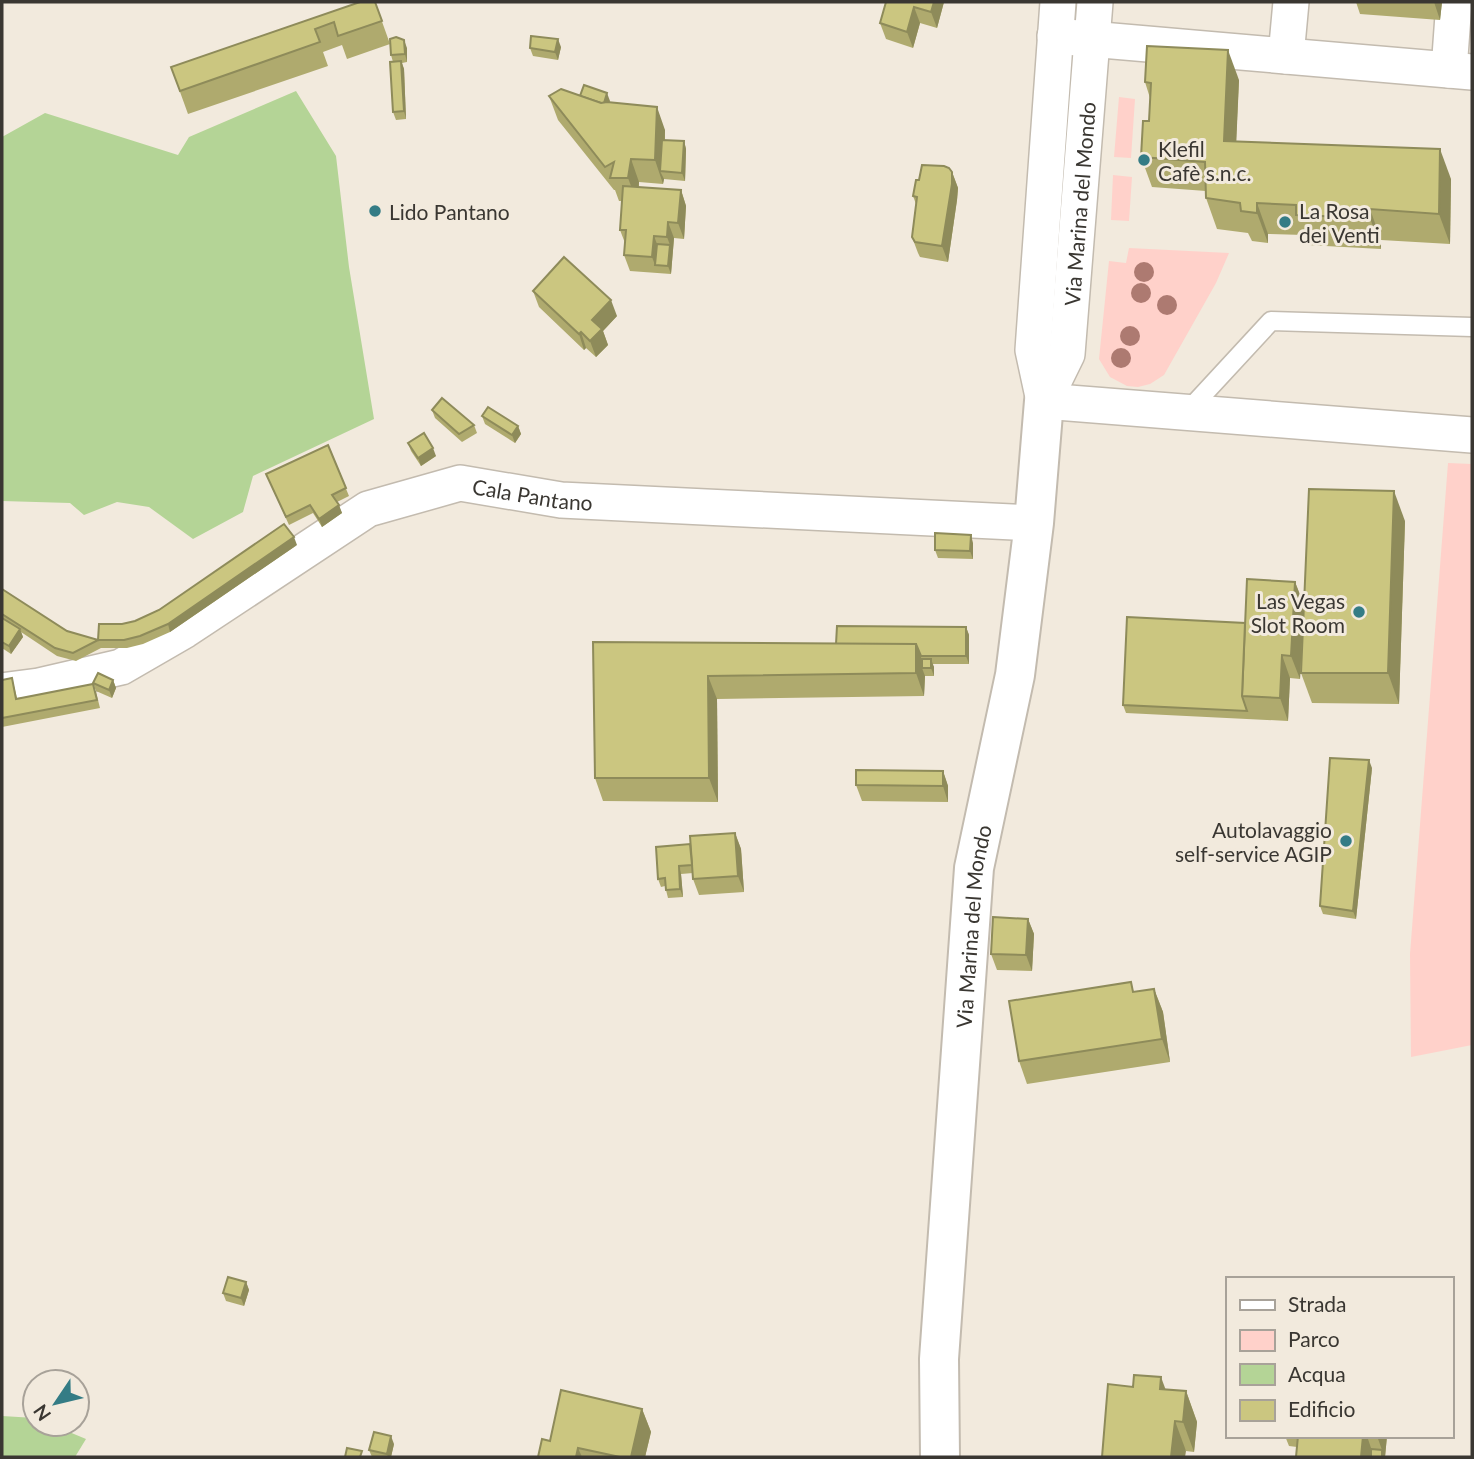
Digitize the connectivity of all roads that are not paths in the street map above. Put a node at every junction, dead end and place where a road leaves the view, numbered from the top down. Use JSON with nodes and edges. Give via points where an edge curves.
{"nodes":[{"id":1,"x":1095,"y":2,"type":"edge"},
{"id":2,"x":1291,"y":2,"type":"edge"},
{"id":3,"x":1454,"y":2,"type":"edge"},
{"id":4,"x":1056,"y":19,"type":"edge"},
{"id":5,"x":1091,"y":39,"type":"junction"},
{"id":6,"x":1286,"y":56,"type":"junction"},
{"id":7,"x":1461,"y":71,"type":"edge"},
{"id":8,"x":1472,"y":327,"type":"edge"},
{"id":9,"x":1044,"y":401,"type":"junction"},
{"id":10,"x":1186,"y":412,"type":"junction"},
{"id":11,"x":1472,"y":435,"type":"edge"},
{"id":12,"x":1034,"y":523,"type":"junction"},
{"id":13,"x":2,"y":691,"type":"edge"},
{"id":14,"x":940,"y":1457,"type":"edge"}],
"edges":[{"from":1,"to":5,"type":"street","name":"Via Marina del Mondo"},
{"from":2,"to":6,"type":"street"},
{"from":3,"to":7,"type":"street"},
{"from":4,"to":5,"type":"street"},
{"from":4,"to":9,"type":"street","name":"Via Marina del Mondo","via":[[1033,350]]},
{"from":5,"to":6,"type":"street"},
{"from":5,"to":9,"type":"street","name":"Via Marina del Mondo","via":[[1068,354]]},
{"from":6,"to":7,"type":"street"},
{"from":8,"to":10,"type":"lane","via":[[1271,321]]},
{"from":9,"to":10,"type":"street"},
{"from":9,"to":12,"type":"street","name":"Via Marina del Mondo"},
{"from":10,"to":11,"type":"street"},
{"from":12,"to":13,"type":"street","name":"Cala Pantano","via":[[561,500],[460,483],[368,509],[121,667]]},
{"from":12,"to":14,"type":"street","name":"Via Marina del Mondo","via":[[1015,675],[974,869],[939,1359]]}]}
